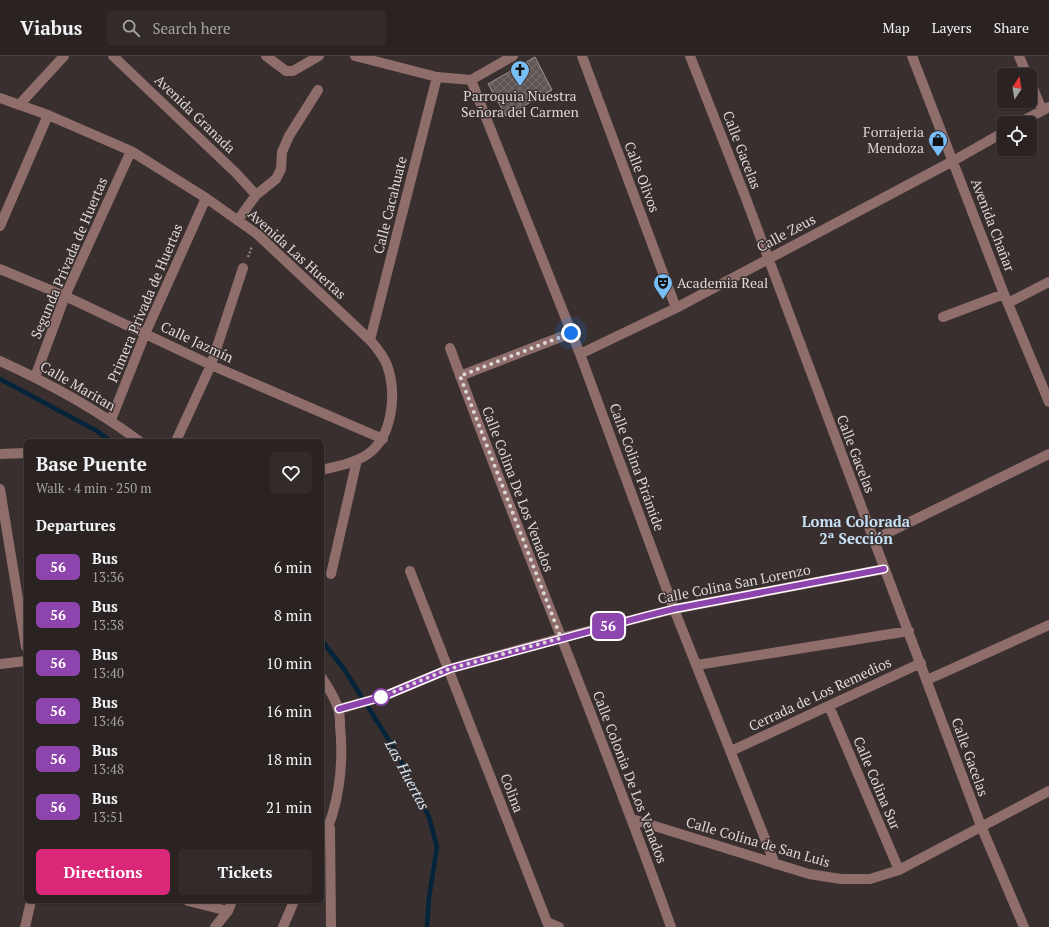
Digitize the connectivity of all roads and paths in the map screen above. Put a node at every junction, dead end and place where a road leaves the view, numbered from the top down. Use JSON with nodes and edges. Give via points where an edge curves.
{"nodes":[{"id":1,"x":64,"y":56,"type":"edge"},
{"id":2,"x":113,"y":56,"type":"edge"},
{"id":3,"x":266,"y":56,"type":"edge"},
{"id":4,"x":355,"y":56,"type":"edge"},
{"id":5,"x":513,"y":56,"type":"edge"},
{"id":6,"x":582,"y":56,"type":"edge"},
{"id":7,"x":690,"y":56,"type":"edge"},
{"id":8,"x":912,"y":56,"type":"edge"},
{"id":9,"x":1019,"y":56,"type":"edge"},
{"id":10,"x":317,"y":57,"type":"edge"},
{"id":11,"x":1024,"y":68,"type":"edge"},
{"id":12,"x":437,"y":77,"type":"junction"},
{"id":13,"x":471,"y":80,"type":"junction"},
{"id":14,"x":318,"y":90,"type":"dead end"},
{"id":15,"x":1037,"y":93,"type":"edge"},
{"id":16,"x":0,"y":98,"type":"edge"},
{"id":17,"x":19,"y":105,"type":"junction"},
{"id":18,"x":1046,"y":108,"type":"edge"},
{"id":19,"x":48,"y":115,"type":"junction"},
{"id":20,"x":1032,"y":116,"type":"edge"},
{"id":21,"x":997,"y":136,"type":"edge"},
{"id":22,"x":131,"y":150,"type":"junction"},
{"id":23,"x":953,"y":161,"type":"junction"},
{"id":24,"x":256,"y":195,"type":"junction"},
{"id":25,"x":206,"y":198,"type":"junction"},
{"id":26,"x":238,"y":220,"type":"junction"},
{"id":27,"x":0,"y":226,"type":"edge"},
{"id":28,"x":257,"y":234,"type":"junction"},
{"id":29,"x":767,"y":258,"type":"junction"},
{"id":30,"x":243,"y":268,"type":"joint"},
{"id":31,"x":0,"y":269,"type":"edge"},
{"id":32,"x":1049,"y":282,"type":"edge"},
{"id":33,"x":65,"y":296,"type":"junction"},
{"id":34,"x":1006,"y":298,"type":"junction"},
{"id":35,"x":676,"y":308,"type":"junction"},
{"id":36,"x":943,"y":317,"type":"dead end"},
{"id":37,"x":571,"y":333,"type":"junction"},
{"id":38,"x":145,"y":334,"type":"junction"},
{"id":39,"x":370,"y":340,"type":"junction"},
{"id":40,"x":450,"y":348,"type":"dead end"},
{"id":41,"x":580,"y":354,"type":"junction"},
{"id":42,"x":0,"y":361,"type":"edge"},
{"id":43,"x":211,"y":365,"type":"junction"},
{"id":44,"x":460,"y":376,"type":"junction"},
{"id":45,"x":35,"y":377,"type":"junction"},
{"id":46,"x":1049,"y":402,"type":"edge"},
{"id":47,"x":111,"y":420,"type":"junction"},
{"id":48,"x":136,"y":439,"type":"edge"},
{"id":49,"x":177,"y":439,"type":"edge"},
{"id":50,"x":383,"y":439,"type":"junction"},
{"id":51,"x":24,"y":453,"type":"edge"},
{"id":52,"x":0,"y":454,"type":"edge"},
{"id":53,"x":1049,"y":454,"type":"edge"},
{"id":54,"x":357,"y":460,"type":"junction"},
{"id":55,"x":324,"y":469,"type":"edge"},
{"id":56,"x":0,"y":489,"type":"edge"},
{"id":57,"x":873,"y":540,"type":"junction"},
{"id":58,"x":884,"y":569,"type":"junction"},
{"id":59,"x":410,"y":571,"type":"dead end"},
{"id":60,"x":331,"y":574,"type":"dead end"},
{"id":61,"x":674,"y":609,"type":"junction"},
{"id":62,"x":1049,"y":625,"type":"edge"},
{"id":63,"x":909,"y":631,"type":"junction"},
{"id":64,"x":24,"y":635,"type":"edge"},
{"id":65,"x":561,"y":638,"type":"junction"},
{"id":66,"x":24,"y":661,"type":"edge"},
{"id":67,"x":921,"y":663,"type":"junction"},
{"id":68,"x":0,"y":664,"type":"edge"},
{"id":69,"x":697,"y":665,"type":"junction"},
{"id":70,"x":449,"y":669,"type":"junction"},
{"id":71,"x":927,"y":680,"type":"junction"},
{"id":72,"x":324,"y":682,"type":"edge"},
{"id":73,"x":829,"y":706,"type":"junction"},
{"id":74,"x":339,"y":709,"type":"junction"},
{"id":75,"x":731,"y":751,"type":"junction"},
{"id":76,"x":1049,"y":791,"type":"edge"},
{"id":77,"x":632,"y":819,"type":"junction"},
{"id":78,"x":330,"y":826,"type":"junction"},
{"id":79,"x":981,"y":826,"type":"junction"},
{"id":80,"x":324,"y":837,"type":"edge"},
{"id":81,"x":775,"y":864,"type":"junction"},
{"id":82,"x":899,"y":870,"type":"junction"},
{"id":83,"x":31,"y":903,"type":"edge"},
{"id":84,"x":196,"y":903,"type":"edge"},
{"id":85,"x":231,"y":903,"type":"edge"},
{"id":86,"x":293,"y":903,"type":"edge"},
{"id":87,"x":228,"y":911,"type":"junction"},
{"id":88,"x":548,"y":925,"type":"edge"},
{"id":89,"x":25,"y":927,"type":"edge"},
{"id":90,"x":215,"y":927,"type":"edge"},
{"id":91,"x":283,"y":927,"type":"edge"},
{"id":92,"x":331,"y":927,"type":"edge"},
{"id":93,"x":559,"y":927,"type":"edge"},
{"id":94,"x":671,"y":927,"type":"edge"},
{"id":95,"x":1024,"y":927,"type":"edge"}],
"edges":[{"from":1,"to":17,"type":"street"},
{"from":2,"to":24,"type":"street","name":"Avenida Granada"},
{"from":3,"to":10,"type":"street","via":[[286,71]]},
{"from":4,"to":12,"type":"street"},
{"from":5,"to":13,"type":"street"},
{"from":6,"to":35,"type":"street","name":"Calle Olivos"},
{"from":7,"to":29,"type":"street","name":"Calle Gacelas"},
{"from":8,"to":23,"type":"street","name":"Avenida Chañar"},
{"from":9,"to":11,"type":"street"},
{"from":12,"to":13,"type":"street"},
{"from":12,"to":39,"type":"street","name":"Calle Cacahuate"},
{"from":13,"to":37,"type":"street","name":"Calle Colina Pirámide"},
{"from":14,"to":24,"type":"street","via":[[289,136],[282,152],[281,169],[276,179]]},
{"from":15,"to":18,"type":"street"},
{"from":16,"to":17,"type":"street","name":"Avenida Las Huertas"},
{"from":17,"to":19,"type":"street","name":"Avenida Las Huertas"},
{"from":18,"to":20,"type":"street"},
{"from":19,"to":22,"type":"street","name":"Avenida Las Huertas"},
{"from":19,"to":27,"type":"street"},
{"from":21,"to":23,"type":"street","name":"Calle Zeus"},
{"from":22,"to":25,"type":"street","name":"Avenida Las Huertas"},
{"from":22,"to":33,"type":"street","name":"Segunda Privada de Huertas"},
{"from":23,"to":29,"type":"street","name":"Calle Zeus"},
{"from":23,"to":34,"type":"street","name":"Avenida Chañar"},
{"from":24,"to":26,"type":"street"},
{"from":25,"to":26,"type":"street","name":"Avenida Las Huertas"},
{"from":25,"to":38,"type":"street","name":"Primera Privada de Huertas"},
{"from":26,"to":28,"type":"street","name":"Avenida Las Huertas"},
{"from":28,"to":30,"type":"path"},
{"from":28,"to":39,"type":"street","name":"Avenida Las Huertas"},
{"from":29,"to":35,"type":"street","name":"Calle Zeus"},
{"from":29,"to":57,"type":"street","name":"Calle Gacelas"},
{"from":30,"to":43,"type":"street"},
{"from":31,"to":33,"type":"street","name":"Calle Jazmín"},
{"from":32,"to":34,"type":"street"},
{"from":33,"to":38,"type":"street","name":"Calle Jazmín"},
{"from":33,"to":45,"type":"street","name":"Segunda Privada de Huertas"},
{"from":34,"to":36,"type":"street"},
{"from":34,"to":46,"type":"street","name":"Avenida Chañar"},
{"from":35,"to":41,"type":"street","name":"Calle Zeus"},
{"from":37,"to":41,"type":"street","name":"Calle Colina Pirámide"},
{"from":37,"to":44,"type":"street"},
{"from":38,"to":43,"type":"street","name":"Calle Jazmín"},
{"from":38,"to":47,"type":"street","name":"Primera Privada de Huertas"},
{"from":39,"to":50,"type":"street","name":"Avenida Las Huertas","via":[[381,354],[391,384],[390,416]]},
{"from":40,"to":44,"type":"street","name":"Calle Colina De Los Venados"},
{"from":41,"to":61,"type":"street","name":"Calle Colina Pirámide"},
{"from":42,"to":45,"type":"street","name":"Calle Maritan"},
{"from":43,"to":49,"type":"street"},
{"from":43,"to":50,"type":"street","name":"Calle Jazmín"},
{"from":44,"to":65,"type":"street","name":"Calle Colina De Los Venados"},
{"from":45,"to":47,"type":"street","name":"Calle Maritan"},
{"from":47,"to":48,"type":"street","name":"Calle Maritan"},
{"from":50,"to":54,"type":"street","name":"Avenida Las Huertas","via":[[369,454]]},
{"from":51,"to":52,"type":"street"},
{"from":53,"to":57,"type":"street"},
{"from":54,"to":55,"type":"street","name":"Avenida Las Huertas"},
{"from":54,"to":60,"type":"street"},
{"from":56,"to":64,"type":"street"},
{"from":57,"to":58,"type":"street","name":"Calle Gacelas"},
{"from":58,"to":61,"type":"street","name":"Calle Colina San Lorenzo"},
{"from":58,"to":63,"type":"street","name":"Calle Gacelas"},
{"from":59,"to":70,"type":"street","name":"Colina"},
{"from":61,"to":65,"type":"street","name":"Calle Colina San Lorenzo"},
{"from":61,"to":69,"type":"street","name":"Calle Colina Pirámide"},
{"from":62,"to":71,"type":"street"},
{"from":63,"to":67,"type":"street","name":"Calle Gacelas"},
{"from":63,"to":69,"type":"street"},
{"from":65,"to":70,"type":"street","name":"Calle Colina San Lorenzo"},
{"from":65,"to":77,"type":"street","name":"Calle Colonia De Los Venados"},
{"from":66,"to":68,"type":"street"},
{"from":67,"to":71,"type":"street","name":"Calle Gacelas"},
{"from":67,"to":73,"type":"street","name":"Cerrada de Los Remedios"},
{"from":69,"to":75,"type":"street","name":"Calle Colina Pirámide"},
{"from":70,"to":74,"type":"street","name":"Calle Colina San Lorenzo","via":[[382,697]]},
{"from":70,"to":88,"type":"street","name":"Colina"},
{"from":71,"to":79,"type":"street","name":"Calle Gacelas"},
{"from":72,"to":74,"type":"street"},
{"from":73,"to":75,"type":"street","name":"Cerrada de Los Remedios"},
{"from":73,"to":82,"type":"street","name":"Calle Colina Sur"},
{"from":74,"to":78,"type":"street","via":[[341,765]]},
{"from":75,"to":81,"type":"street","name":"Calle Colina Pirámide"},
{"from":76,"to":79,"type":"street","name":"Calle Colina de San Luis"},
{"from":77,"to":81,"type":"street","name":"Calle Colina de San Luis"},
{"from":77,"to":94,"type":"street","name":"Calle Colonia De Los Venados"},
{"from":78,"to":80,"type":"street"},
{"from":78,"to":92,"type":"street"},
{"from":79,"to":82,"type":"street","name":"Calle Colina de San Luis"},
{"from":79,"to":95,"type":"street","name":"Calle Gacelas"},
{"from":81,"to":82,"type":"street","name":"Calle Colina de San Luis","via":[[841,880],[870,879]]},
{"from":83,"to":89,"type":"street"},
{"from":84,"to":87,"type":"street"},
{"from":85,"to":87,"type":"street"},
{"from":86,"to":91,"type":"street"},
{"from":87,"to":90,"type":"street"},
{"from":88,"to":93,"type":"street"}]}
